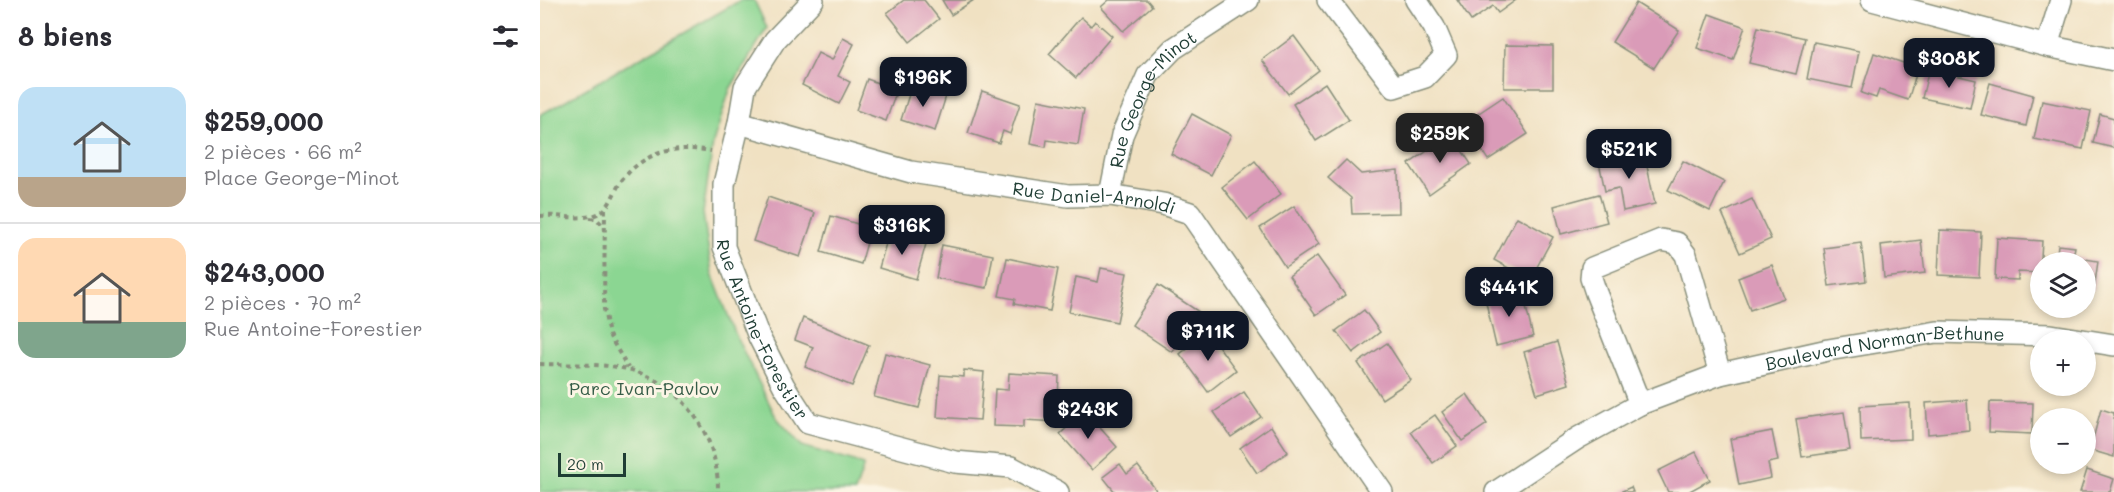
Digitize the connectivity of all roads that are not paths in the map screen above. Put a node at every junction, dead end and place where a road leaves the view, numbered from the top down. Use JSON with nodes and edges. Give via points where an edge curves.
{"nodes":[{"id":1,"x":813,"y":0,"type":"edge"},
{"id":2,"x":1248,"y":0,"type":"edge"},
{"id":3,"x":1328,"y":0,"type":"edge"},
{"id":4,"x":1416,"y":0,"type":"edge"},
{"id":5,"x":1872,"y":0,"type":"edge"},
{"id":6,"x":2061,"y":0,"type":"edge"},
{"id":7,"x":2047,"y":46,"type":"junction"},
{"id":8,"x":2114,"y":60,"type":"edge"},
{"id":9,"x":739,"y":123,"type":"junction"},
{"id":10,"x":1110,"y":195,"type":"junction"},
{"id":11,"x":2114,"y":345,"type":"edge"},
{"id":12,"x":1720,"y":374,"type":"junction"},
{"id":13,"x":1640,"y":404,"type":"junction"},
{"id":14,"x":1058,"y":492,"type":"edge"},
{"id":15,"x":1382,"y":492,"type":"edge"},
{"id":16,"x":1496,"y":492,"type":"edge"}],
"edges":[{"from":1,"to":9,"type":"street","name":"Rue Antoine-Forestier","via":[[776,40],[745,87]]},
{"from":2,"to":10,"type":"street","name":"Rue George-Minot","via":[[1173,49],[1148,75],[1122,135]]},
{"from":3,"to":4,"type":"street","via":[[1394,87],[1425,77],[1446,55]]},
{"from":5,"to":7,"type":"street"},
{"from":6,"to":7,"type":"street"},
{"from":7,"to":8,"type":"street"},
{"from":9,"to":10,"type":"street","name":"Rue Daniel-Arnoldi","via":[[911,172],[1068,196]]},
{"from":9,"to":14,"type":"street","name":"Rue Antoine-Forestier","via":[[724,184],[724,247],[759,337],[808,423],[955,462],[1011,467]]},
{"from":10,"to":15,"type":"street","name":"Rue Daniel-Arnoldi","via":[[1190,213]]},
{"from":11,"to":12,"type":"street","name":"Boulevard Norman-Bethune","via":[[2051,335],[1937,332],[1828,350]]},
{"from":12,"to":13,"type":"street","name":"Boulevard Norman-Bethune"},
{"from":12,"to":13,"type":"street","via":[[1686,255],[1677,243],[1661,240],[1592,268],[1596,293]]},
{"from":13,"to":16,"type":"street","name":"Boulevard Norman-Bethune","via":[[1578,438]]}]}
